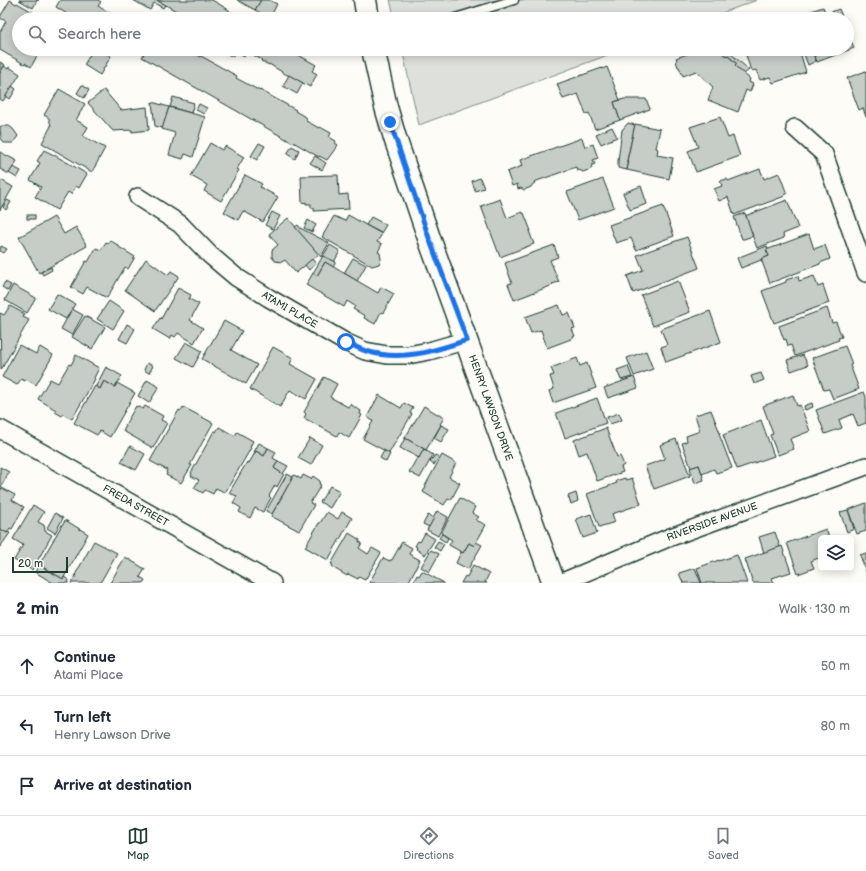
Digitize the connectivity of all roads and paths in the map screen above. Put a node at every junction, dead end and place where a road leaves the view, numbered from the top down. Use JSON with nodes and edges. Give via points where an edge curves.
{"nodes":[{"id":1,"x":366,"y":0,"type":"edge"},
{"id":2,"x":514,"y":0,"type":"edge"},
{"id":3,"x":367,"y":12,"type":"edge"},
{"id":4,"x":475,"y":12,"type":"edge"},
{"id":5,"x":375,"y":56,"type":"edge"},
{"id":6,"x":795,"y":128,"type":"dead end"},
{"id":7,"x":138,"y":197,"type":"dead end"},
{"id":8,"x":866,"y":273,"type":"edge"},
{"id":9,"x":467,"y":340,"type":"junction"},
{"id":10,"x":0,"y":429,"type":"edge"},
{"id":11,"x":866,"y":466,"type":"edge"},
{"id":12,"x":272,"y":583,"type":"edge"},
{"id":13,"x":554,"y":583,"type":"edge"},
{"id":14,"x":560,"y":583,"type":"edge"}],
"edges":[{"from":1,"to":3,"type":"main road"},
{"from":2,"to":4,"type":"lane"},
{"from":5,"to":9,"type":"main road","name":"HENRY LAWSON DRIVE","via":[[395,138]]},
{"from":6,"to":8,"type":"street","via":[[824,154]]},
{"from":7,"to":9,"type":"street","name":"ATAMI PLACE","via":[[180,224],[236,277],[365,351],[408,355]]},
{"from":9,"to":13,"type":"main road","name":"HENRY LAWSON DRIVE"},
{"from":10,"to":12,"type":"street","name":"FREDA STREET"},
{"from":11,"to":14,"type":"street","name":"RIVERSIDE AVENUE","via":[[668,538]]}]}
